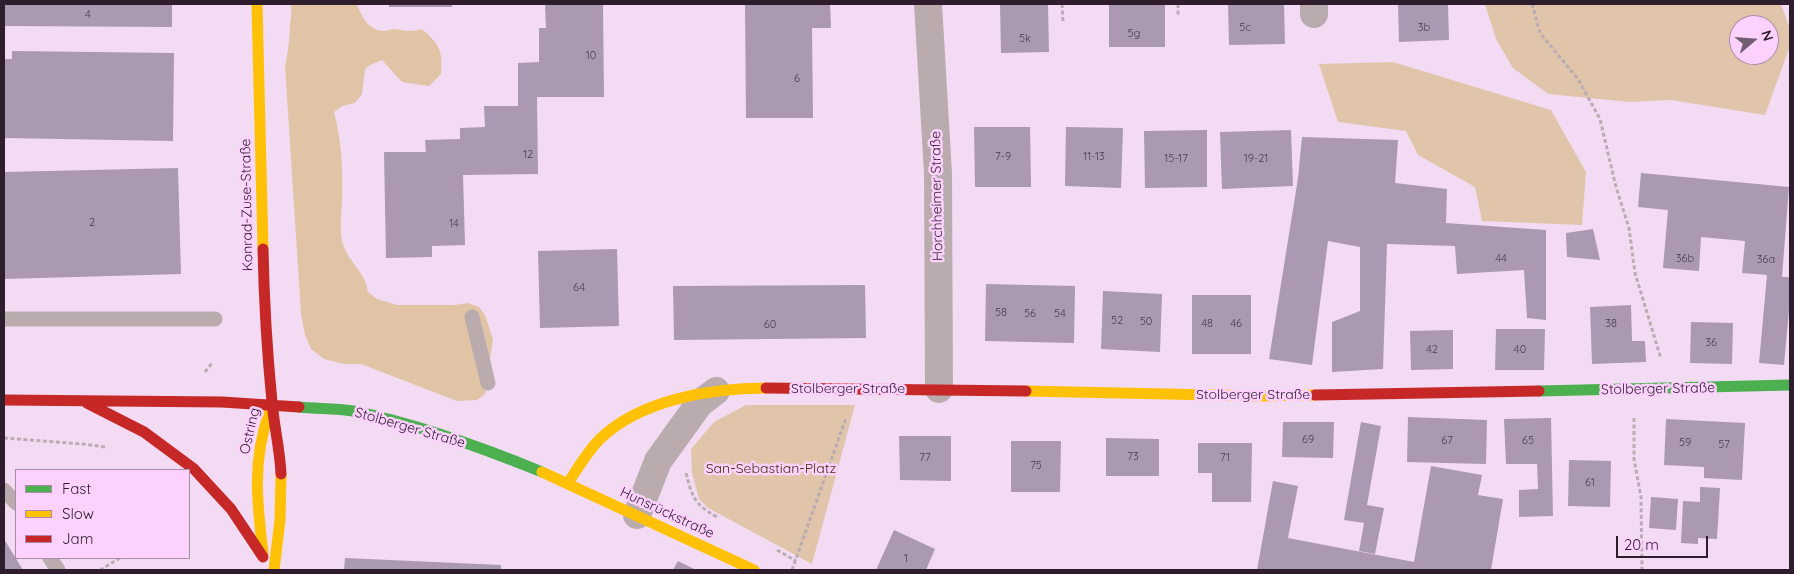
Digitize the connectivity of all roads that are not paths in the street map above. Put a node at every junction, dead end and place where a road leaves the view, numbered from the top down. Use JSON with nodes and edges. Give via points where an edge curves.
{"nodes":[{"id":1,"x":257,"y":4,"type":"edge"},
{"id":2,"x":928,"y":4,"type":"edge"},
{"id":3,"x":472,"y":317,"type":"dead end"},
{"id":4,"x":4,"y":318,"type":"edge"},
{"id":5,"x":216,"y":319,"type":"dead end"},
{"id":6,"x":488,"y":383,"type":"dead end"},
{"id":7,"x":1790,"y":385,"type":"edge"},
{"id":8,"x":939,"y":389,"type":"junction"},
{"id":9,"x":716,"y":391,"type":"junction"},
{"id":10,"x":4,"y":400,"type":"edge"},
{"id":11,"x":81,"y":400,"type":"junction"},
{"id":12,"x":272,"y":405,"type":"junction"},
{"id":13,"x":568,"y":483,"type":"junction"},
{"id":14,"x":4,"y":490,"type":"edge"},
{"id":15,"x":15,"y":502,"type":"edge"},
{"id":16,"x":637,"y":515,"type":"junction"},
{"id":17,"x":263,"y":557,"type":"junction"},
{"id":18,"x":51,"y":559,"type":"edge"},
{"id":19,"x":58,"y":570,"type":"edge"},
{"id":20,"x":266,"y":570,"type":"edge"},
{"id":21,"x":274,"y":570,"type":"edge"},
{"id":22,"x":754,"y":570,"type":"edge"}],
"edges":[{"from":1,"to":12,"type":"street","name":"Konrad-Zuse-Straße","via":[[265,325]]},
{"from":2,"to":8,"type":"street","name":"Horchheimer Straße","via":[[938,173]]},
{"from":3,"to":6,"type":"lane"},
{"from":4,"to":5,"type":"lane"},
{"from":7,"to":8,"type":"street","name":"Stolberger Straße","via":[[1261,396]]},
{"from":8,"to":9,"type":"street","name":"Stolberger Straße","via":[[735,388]]},
{"from":9,"to":13,"type":"street","name":"Stolberger Straße","via":[[677,399],[620,422],[584,457]]},
{"from":9,"to":16,"type":"street","via":[[699,404],[658,461]]},
{"from":10,"to":11,"type":"street","name":"Stolberger Straße"},
{"from":11,"to":12,"type":"street","name":"Stolberger Straße"},
{"from":11,"to":17,"type":"street","via":[[144,432],[194,469],[231,509]]},
{"from":12,"to":13,"type":"street","name":"Stolberger Straße","via":[[345,410],[411,426],[496,453]]},
{"from":12,"to":17,"type":"street","name":"Ostring","via":[[258,455],[258,509]]},
{"from":12,"to":21,"type":"street","name":"Ostring","via":[[281,479]]},
{"from":13,"to":16,"type":"street","name":"Hunsrückstraße"},
{"from":14,"to":15,"type":"lane"},
{"from":16,"to":22,"type":"street","name":"Hunsrückstraße"},
{"from":17,"to":20,"type":"street","name":"Ostring"},
{"from":18,"to":19,"type":"lane"}]}
